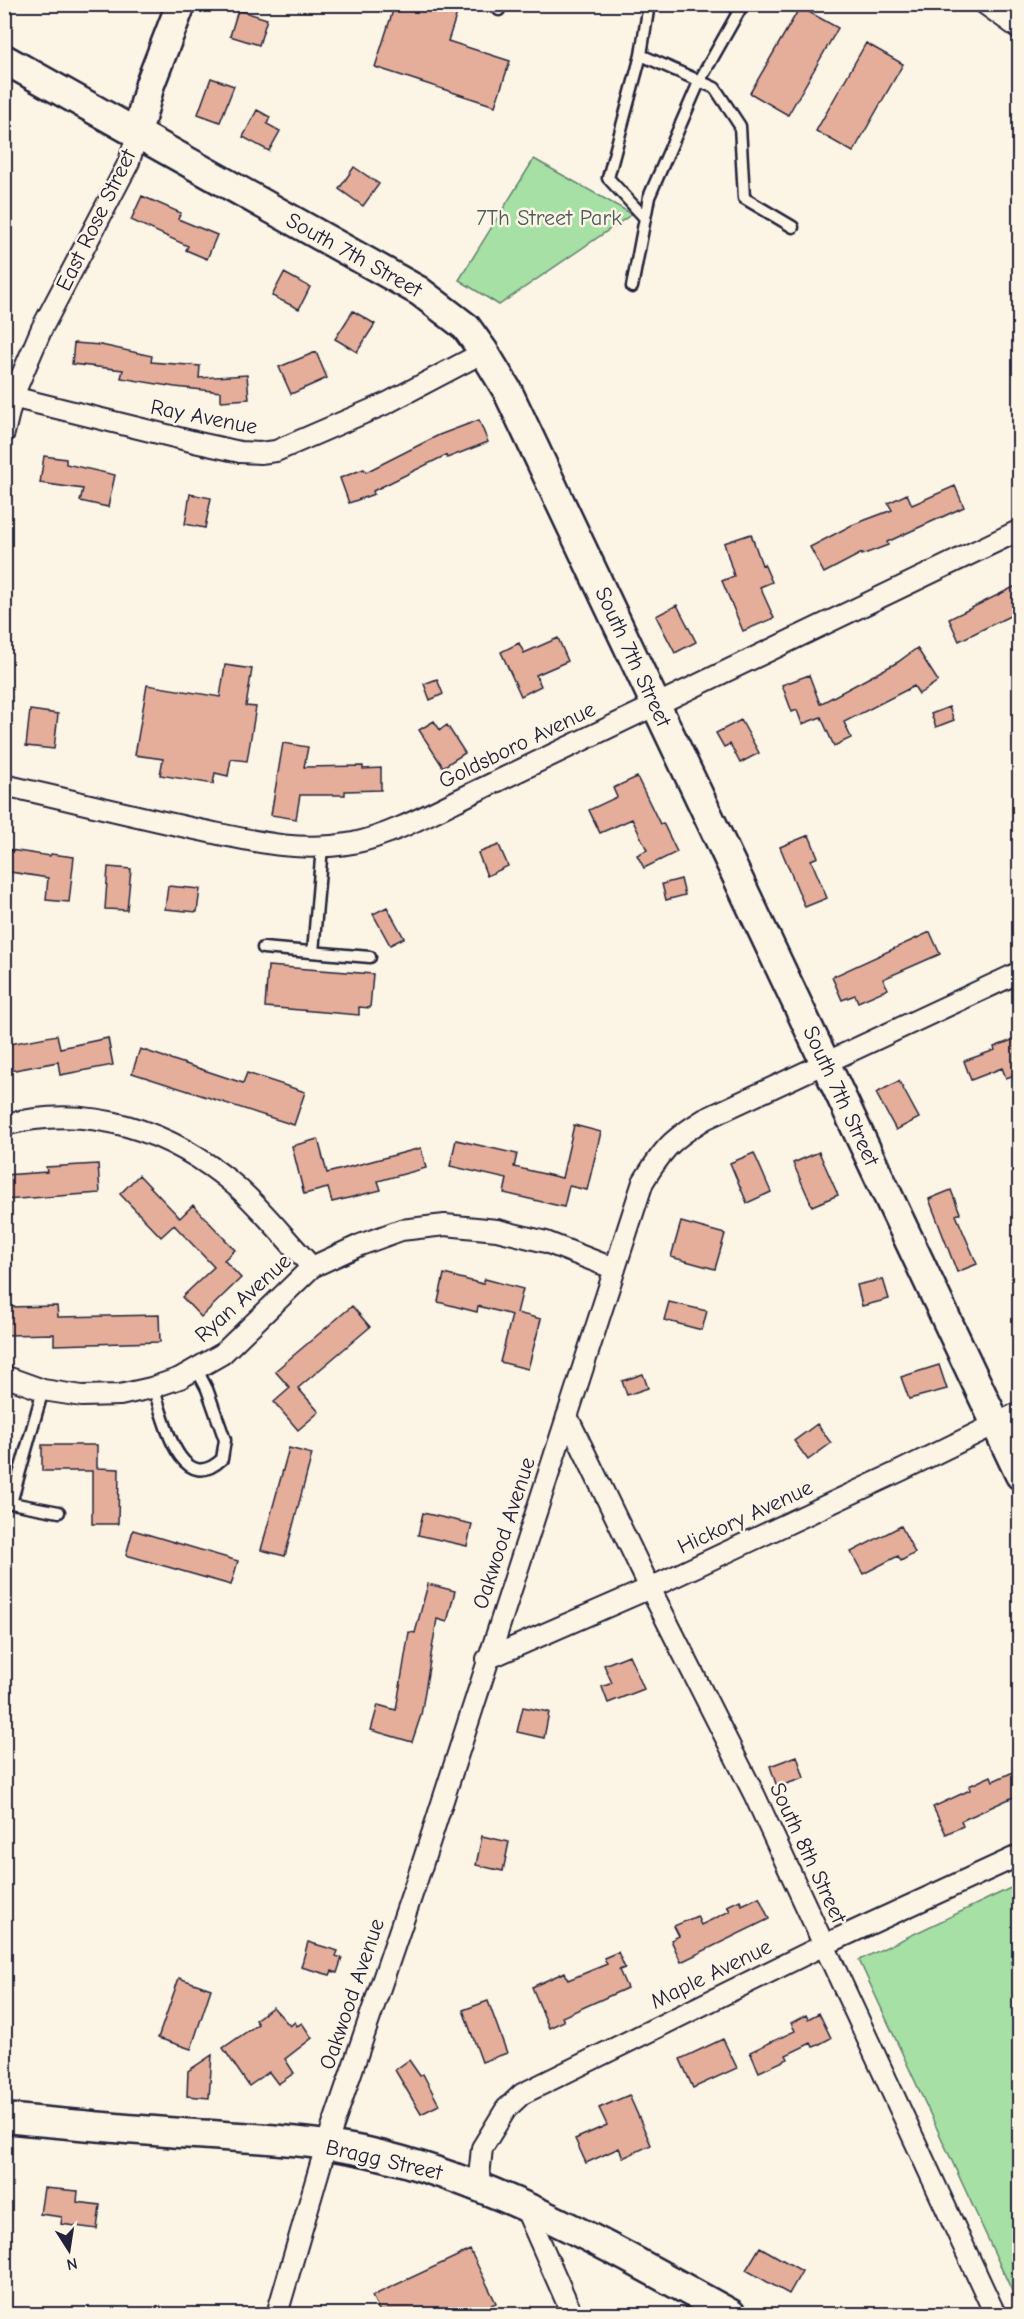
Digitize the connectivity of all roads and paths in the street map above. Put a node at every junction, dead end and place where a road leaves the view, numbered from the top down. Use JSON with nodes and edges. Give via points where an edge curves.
{"nodes":[{"id":1,"x":181,"y":4,"type":"edge"},
{"id":2,"x":649,"y":4,"type":"edge"},
{"id":3,"x":743,"y":4,"type":"edge"},
{"id":4,"x":985,"y":4,"type":"edge"},
{"id":5,"x":1020,"y":30,"type":"edge"},
{"id":6,"x":641,"y":55,"type":"junction"},
{"id":7,"x":4,"y":59,"type":"edge"},
{"id":8,"x":700,"y":80,"type":"junction"},
{"id":9,"x":137,"y":134,"type":"junction"},
{"id":10,"x":645,"y":218,"type":"junction"},
{"id":11,"x":793,"y":227,"type":"dead end"},
{"id":12,"x":632,"y":287,"type":"dead end"},
{"id":13,"x":484,"y":352,"type":"junction"},
{"id":14,"x":9,"y":395,"type":"edge"},
{"id":15,"x":4,"y":433,"type":"edge"},
{"id":16,"x":1020,"y":530,"type":"edge"},
{"id":17,"x":656,"y":705,"type":"junction"},
{"id":18,"x":4,"y":785,"type":"edge"},
{"id":19,"x":322,"y":847,"type":"junction"},
{"id":20,"x":263,"y":948,"type":"dead end"},
{"id":21,"x":313,"y":952,"type":"junction"},
{"id":22,"x":370,"y":957,"type":"dead end"},
{"id":23,"x":1020,"y":972,"type":"edge"},
{"id":24,"x":826,"y":1064,"type":"junction"},
{"id":25,"x":4,"y":1125,"type":"edge"},
{"id":26,"x":312,"y":1267,"type":"junction"},
{"id":27,"x":615,"y":1269,"type":"junction"},
{"id":28,"x":196,"y":1368,"type":"junction"},
{"id":29,"x":4,"y":1377,"type":"edge"},
{"id":30,"x":153,"y":1387,"type":"junction"},
{"id":31,"x":43,"y":1390,"type":"junction"},
{"id":32,"x":567,"y":1416,"type":"junction"},
{"id":33,"x":1007,"y":1418,"type":"edge"},
{"id":34,"x":1020,"y":1474,"type":"edge"},
{"id":35,"x":8,"y":1502,"type":"edge"},
{"id":36,"x":59,"y":1512,"type":"dead end"},
{"id":37,"x":650,"y":1588,"type":"junction"},
{"id":38,"x":487,"y":1659,"type":"junction"},
{"id":39,"x":1020,"y":1855,"type":"edge"},
{"id":40,"x":824,"y":1945,"type":"junction"},
{"id":41,"x":4,"y":2118,"type":"edge"},
{"id":42,"x":326,"y":2146,"type":"junction"},
{"id":43,"x":478,"y":2186,"type":"junction"},
{"id":44,"x":524,"y":2205,"type":"junction"},
{"id":45,"x":277,"y":2314,"type":"edge"},
{"id":46,"x":572,"y":2314,"type":"edge"},
{"id":47,"x":731,"y":2314,"type":"edge"},
{"id":48,"x":995,"y":2314,"type":"edge"}],
"edges":[{"from":1,"to":9,"type":"street","name":"East Rose Street","via":[[150,84]]},
{"from":2,"to":6,"type":"lane"},
{"from":3,"to":8,"type":"lane"},
{"from":4,"to":5,"type":"street"},
{"from":6,"to":8,"type":"lane"},
{"from":6,"to":10,"type":"lane","via":[[608,178]]},
{"from":7,"to":9,"type":"street","name":"South 7th Street"},
{"from":8,"to":10,"type":"lane","via":[[649,197]]},
{"from":8,"to":11,"type":"lane","via":[[715,88],[740,126],[744,198]]},
{"from":9,"to":13,"type":"street","name":"South 7th Street","via":[[419,291],[466,327]]},
{"from":9,"to":14,"type":"street","name":"East Rose Street","via":[[129,162]]},
{"from":10,"to":12,"type":"lane"},
{"from":13,"to":14,"type":"street","name":"Ray Avenue","via":[[387,403],[276,451],[260,453],[199,443]]},
{"from":13,"to":17,"type":"street","name":"South 7th Street","via":[[507,390]]},
{"from":14,"to":15,"type":"street","name":"East Rose Street"},
{"from":16,"to":17,"type":"street","name":"Goldsboro Avenue"},
{"from":17,"to":19,"type":"street","name":"Goldsboro Avenue","via":[[399,827],[356,842]]},
{"from":17,"to":24,"type":"street","name":"South 7th Street"},
{"from":18,"to":19,"type":"street","name":"Goldsboro Avenue","via":[[263,842],[298,848]]},
{"from":19,"to":21,"type":"lane"},
{"from":20,"to":21,"type":"lane"},
{"from":21,"to":22,"type":"lane"},
{"from":23,"to":24,"type":"street","name":"Oakwood Avenue"},
{"from":24,"to":27,"type":"street","name":"Oakwood Avenue","via":[[705,1119],[675,1138],[643,1182]]},
{"from":24,"to":33,"type":"street","name":"South 7th Street"},
{"from":25,"to":26,"type":"street","via":[[68,1116],[110,1120],[155,1134],[198,1158],[237,1187]]},
{"from":26,"to":27,"type":"street","name":"Ryan Avenue","via":[[401,1230],[445,1225],[497,1230],[546,1242]]},
{"from":26,"to":28,"type":"street","name":"Ryan Avenue","via":[[222,1354]]},
{"from":27,"to":32,"type":"street","name":"Oakwood Avenue"},
{"from":28,"to":30,"type":"street","name":"Ryan Avenue"},
{"from":28,"to":30,"type":"lane","via":[[225,1440],[222,1459],[209,1467],[197,1468],[181,1461]]},
{"from":29,"to":31,"type":"street","name":"Ryan Avenue"},
{"from":30,"to":31,"type":"street","name":"Ryan Avenue","via":[[120,1395],[82,1396]]},
{"from":31,"to":35,"type":"lane"},
{"from":32,"to":37,"type":"street","name":"South 8th Street"},
{"from":32,"to":38,"type":"street","name":"Oakwood Avenue"},
{"from":33,"to":34,"type":"street","name":"South 7th Street"},
{"from":33,"to":37,"type":"street","name":"Hickory Avenue"},
{"from":35,"to":36,"type":"lane"},
{"from":37,"to":38,"type":"street","name":"Hickory Avenue"},
{"from":37,"to":40,"type":"street","name":"South 8th Street","via":[[754,1794]]},
{"from":38,"to":42,"type":"street","name":"Oakwood Avenue"},
{"from":39,"to":40,"type":"street","name":"Maple Avenue"},
{"from":40,"to":43,"type":"street","name":"Maple Avenue","via":[[522,2094],[506,2109],[482,2148]]},
{"from":40,"to":48,"type":"street","name":"South 8th Street"},
{"from":41,"to":42,"type":"street","name":"Bragg Street"},
{"from":42,"to":43,"type":"street","name":"Bragg Street","via":[[420,2166]]},
{"from":42,"to":45,"type":"street","name":"Oakwood Avenue"},
{"from":43,"to":44,"type":"street","name":"Bragg Street"},
{"from":44,"to":46,"type":"street"},
{"from":44,"to":47,"type":"street","name":"Bragg Street"}]}
